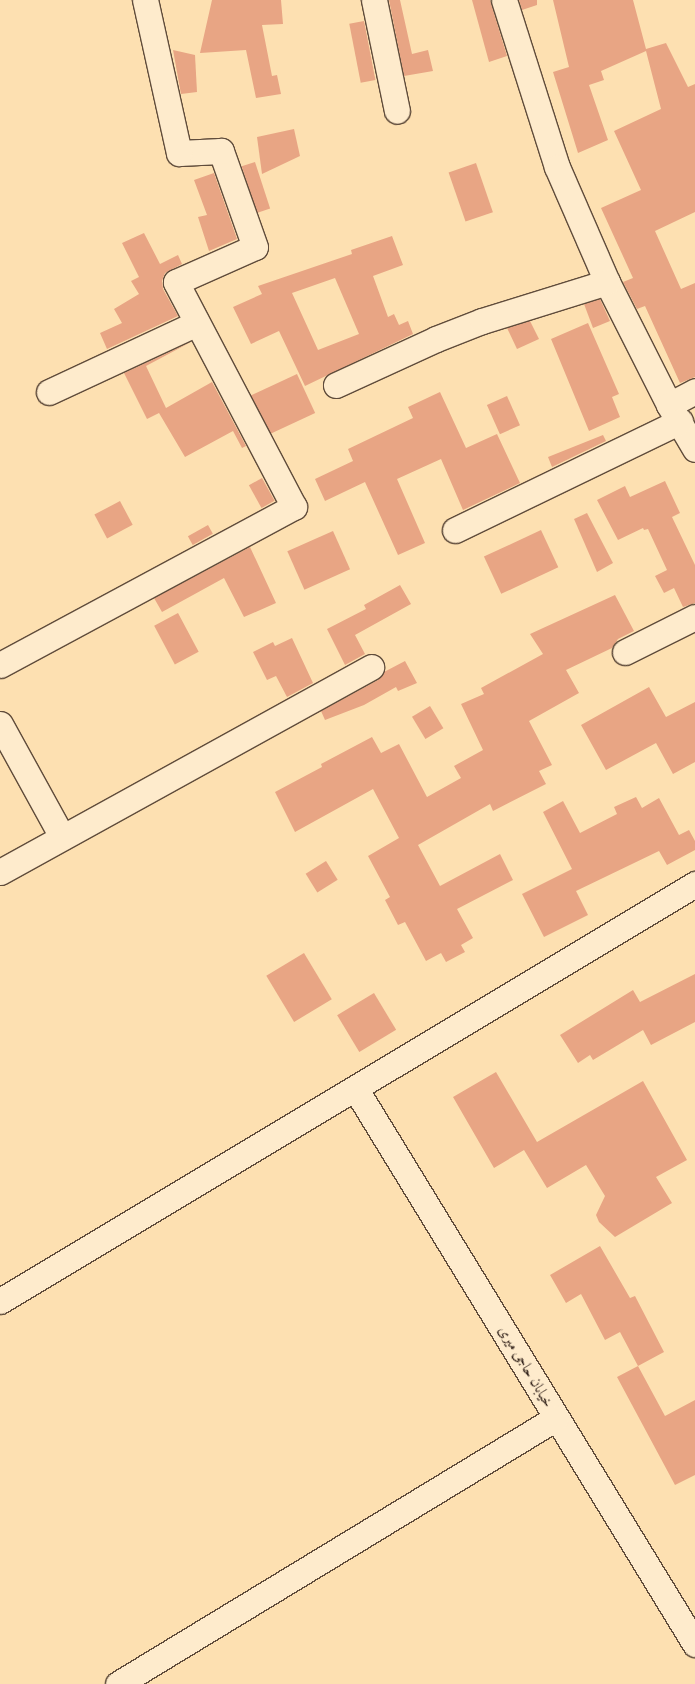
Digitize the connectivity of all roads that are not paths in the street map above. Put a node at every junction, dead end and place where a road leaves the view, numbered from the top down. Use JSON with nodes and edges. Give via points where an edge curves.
{"nodes":[{"id":1,"x":145,"y":0,"type":"edge"},
{"id":2,"x":374,"y":0,"type":"edge"},
{"id":3,"x":504,"y":0,"type":"edge"},
{"id":4,"x":396,"y":111,"type":"dead end"},
{"id":5,"x":608,"y":282,"type":"junction"},
{"id":6,"x":197,"y":323,"type":"junction"},
{"id":7,"x":336,"y":385,"type":"dead end"},
{"id":8,"x":695,"y":391,"type":"edge"},
{"id":9,"x":50,"y":392,"type":"dead end"},
{"id":10,"x":674,"y":413,"type":"junction"},
{"id":11,"x":695,"y":449,"type":"edge"},
{"id":12,"x":455,"y":530,"type":"dead end"},
{"id":13,"x":695,"y":617,"type":"edge"},
{"id":14,"x":625,"y":652,"type":"dead end"},
{"id":15,"x":0,"y":665,"type":"edge"},
{"id":16,"x":371,"y":667,"type":"dead end"},
{"id":17,"x":0,"y":724,"type":"edge"},
{"id":18,"x":62,"y":837,"type":"junction"},
{"id":19,"x":0,"y":872,"type":"edge"},
{"id":20,"x":695,"y":884,"type":"edge"},
{"id":21,"x":355,"y":1088,"type":"junction"},
{"id":22,"x":0,"y":1301,"type":"edge"},
{"id":23,"x":556,"y":1418,"type":"junction"},
{"id":24,"x":695,"y":1644,"type":"edge"},
{"id":25,"x":118,"y":1684,"type":"edge"}],
"edges":[{"from":1,"to":6,"type":"street","via":[[179,153],[221,152],[255,247],[176,282]]},
{"from":2,"to":4,"type":"street"},
{"from":3,"to":5,"type":"street","via":[[556,167]]},
{"from":5,"to":7,"type":"street","via":[[482,321]]},
{"from":5,"to":10,"type":"street"},
{"from":6,"to":9,"type":"street"},
{"from":6,"to":15,"type":"street","via":[[294,507]]},
{"from":8,"to":10,"type":"street"},
{"from":10,"to":11,"type":"street"},
{"from":10,"to":12,"type":"street"},
{"from":13,"to":14,"type":"street"},
{"from":16,"to":18,"type":"street"},
{"from":17,"to":18,"type":"street"},
{"from":18,"to":19,"type":"street"},
{"from":20,"to":21,"type":"street"},
{"from":21,"to":22,"type":"street"},
{"from":21,"to":23,"type":"street","name":"خیابان حاجی میری"},
{"from":23,"to":24,"type":"street","name":"خیابان حاجی میری"},
{"from":23,"to":25,"type":"street"}]}
